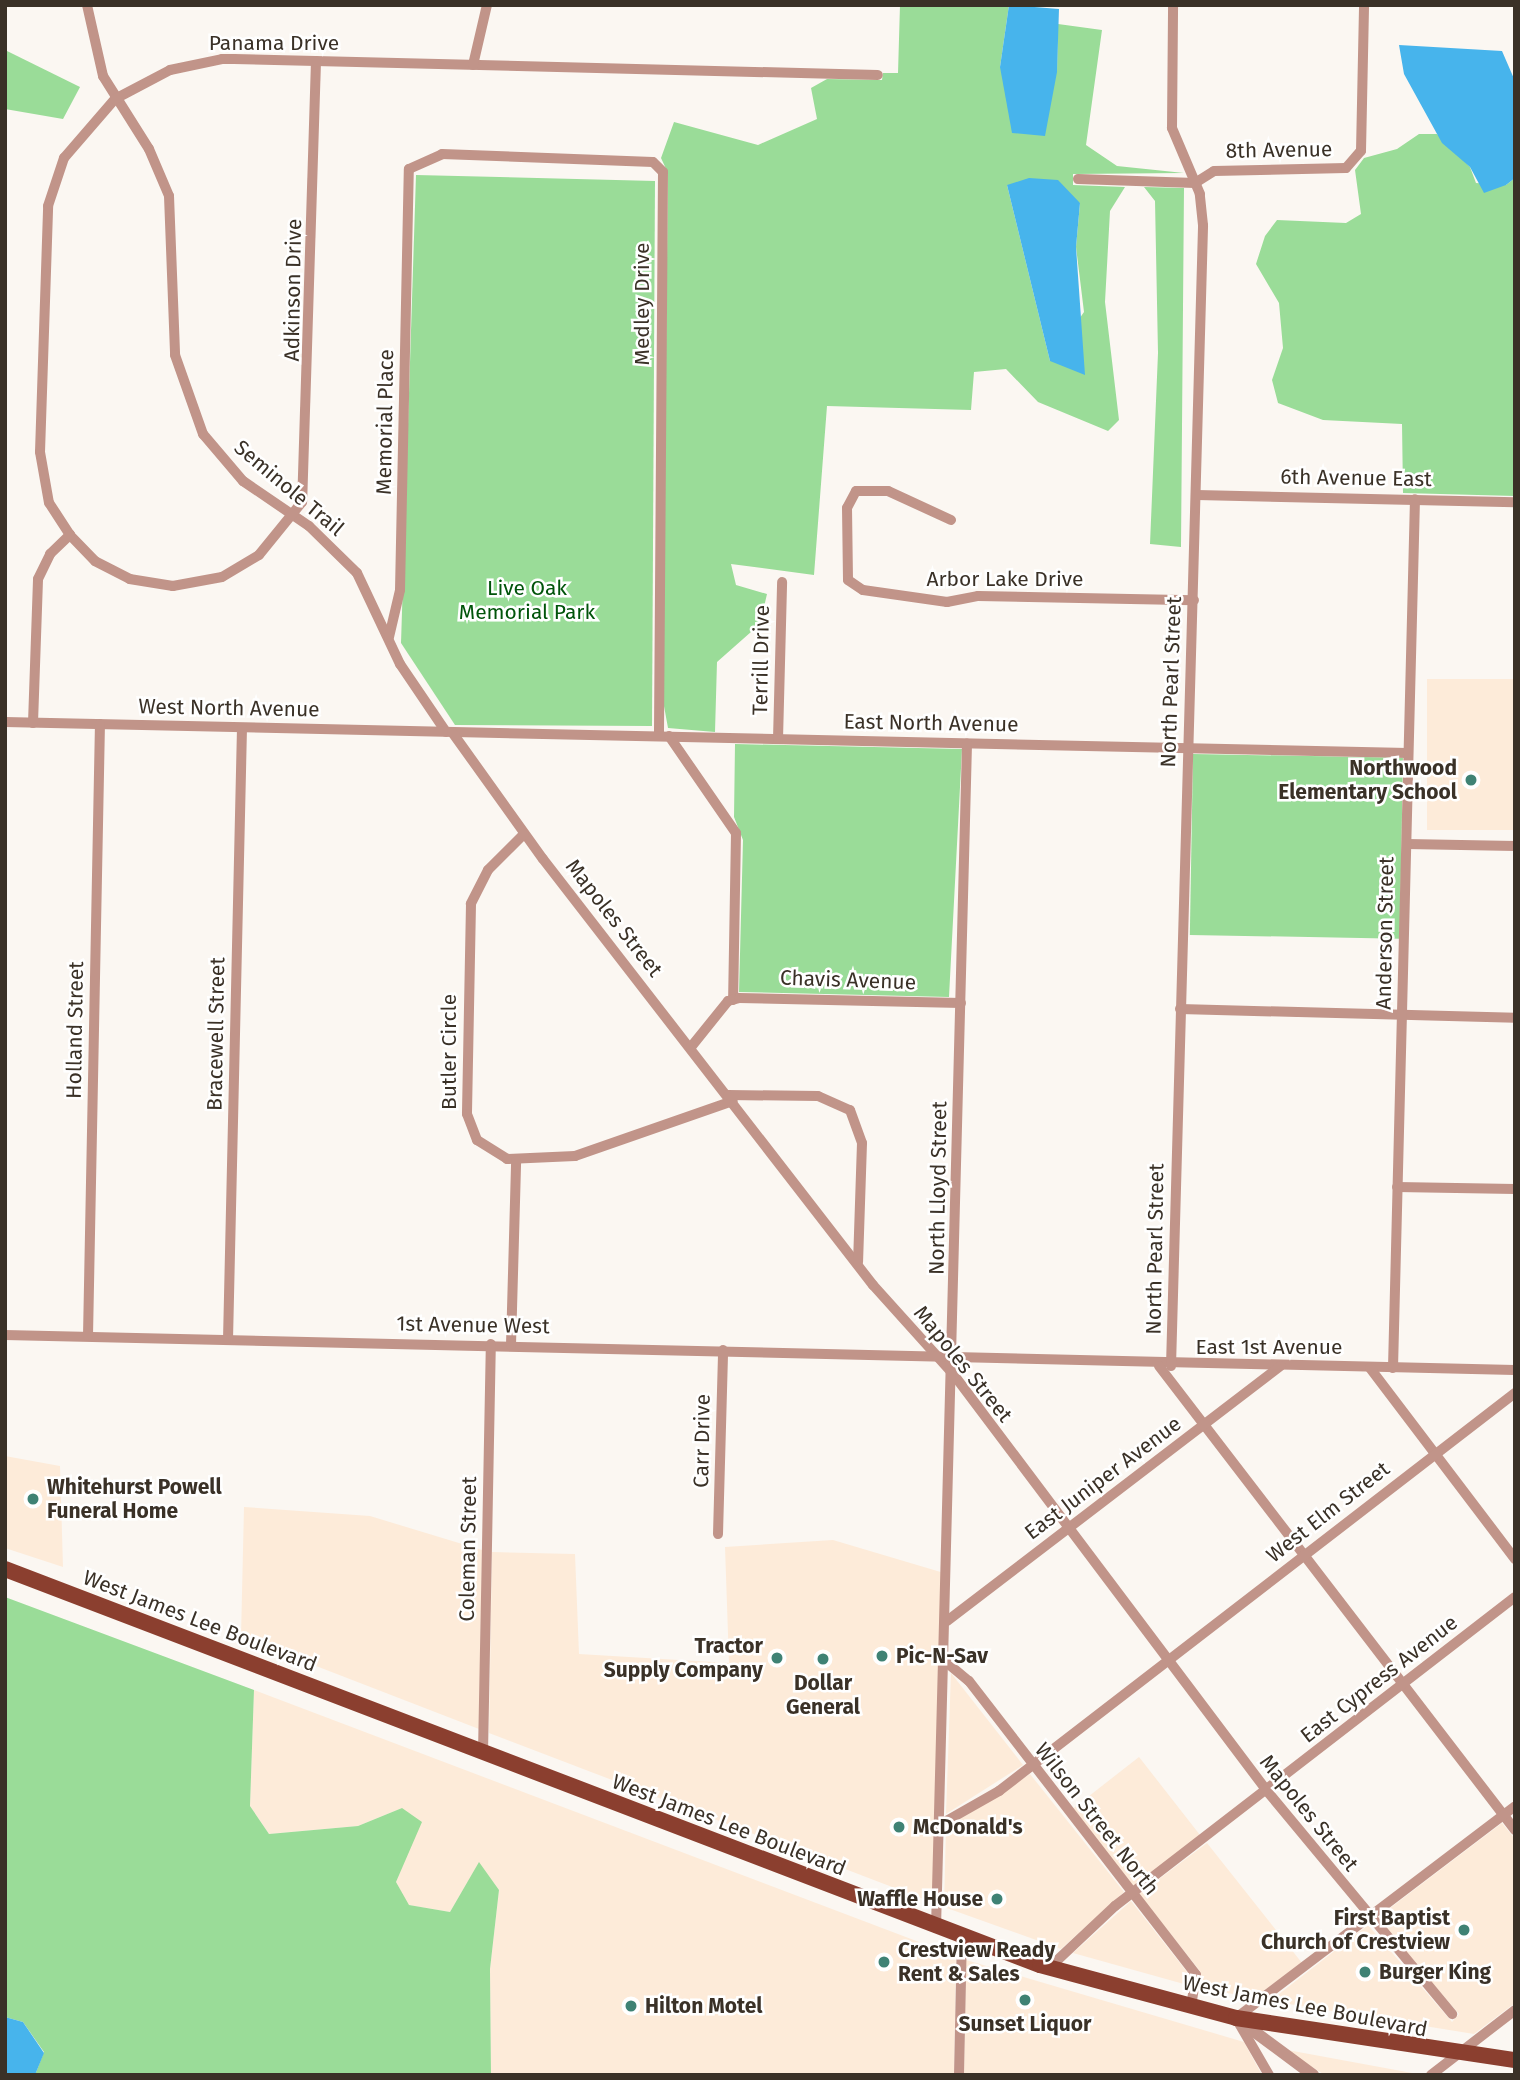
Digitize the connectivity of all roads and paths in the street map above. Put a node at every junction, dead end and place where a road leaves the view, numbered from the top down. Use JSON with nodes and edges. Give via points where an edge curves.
{"nodes":[{"id":1,"x":87,"y":5,"type":"edge"},
{"id":2,"x":487,"y":5,"type":"edge"},
{"id":3,"x":1173,"y":5,"type":"edge"},
{"id":4,"x":1364,"y":5,"type":"edge"},
{"id":5,"x":316,"y":61,"type":"junction"},
{"id":6,"x":473,"y":65,"type":"junction"},
{"id":7,"x":877,"y":75,"type":"dead end"},
{"id":8,"x":115,"y":99,"type":"junction"},
{"id":9,"x":1078,"y":179,"type":"dead end"},
{"id":10,"x":1195,"y":183,"type":"junction"},
{"id":11,"x":408,"y":207,"type":"joint"},
{"id":12,"x":1197,"y":495,"type":"junction"},
{"id":13,"x":1415,"y":499,"type":"junction"},
{"id":14,"x":1515,"y":502,"type":"edge"},
{"id":15,"x":295,"y":518,"type":"junction"},
{"id":16,"x":951,"y":520,"type":"dead end"},
{"id":17,"x":70,"y":536,"type":"junction"},
{"id":18,"x":782,"y":582,"type":"dead end"},
{"id":19,"x":1194,"y":600,"type":"junction"},
{"id":20,"x":389,"y":637,"type":"junction"},
{"id":21,"x":5,"y":722,"type":"edge"},
{"id":22,"x":33,"y":723,"type":"junction"},
{"id":23,"x":100,"y":724,"type":"junction"},
{"id":24,"x":242,"y":727,"type":"junction"},
{"id":25,"x":449,"y":732,"type":"junction"},
{"id":26,"x":664,"y":736,"type":"junction"},
{"id":27,"x":778,"y":739,"type":"junction"},
{"id":28,"x":967,"y":743,"type":"junction"},
{"id":29,"x":1188,"y":748,"type":"junction"},
{"id":30,"x":1408,"y":753,"type":"junction"},
{"id":31,"x":524,"y":834,"type":"junction"},
{"id":32,"x":1406,"y":844,"type":"junction"},
{"id":33,"x":1515,"y":846,"type":"edge"},
{"id":34,"x":733,"y":1000,"type":"junction"},
{"id":35,"x":961,"y":1003,"type":"junction"},
{"id":36,"x":1180,"y":1009,"type":"junction"},
{"id":37,"x":1402,"y":1014,"type":"junction"},
{"id":38,"x":1515,"y":1018,"type":"edge"},
{"id":39,"x":691,"y":1047,"type":"junction"},
{"id":40,"x":730,"y":1098,"type":"junction"},
{"id":41,"x":516,"y":1161,"type":"junction"},
{"id":42,"x":1397,"y":1187,"type":"junction"},
{"id":43,"x":1515,"y":1189,"type":"edge"},
{"id":44,"x":859,"y":1267,"type":"junction"},
{"id":45,"x":5,"y":1335,"type":"edge"},
{"id":46,"x":88,"y":1336,"type":"junction"},
{"id":47,"x":228,"y":1340,"type":"junction"},
{"id":48,"x":491,"y":1345,"type":"junction"},
{"id":49,"x":511,"y":1345,"type":"junction"},
{"id":50,"x":723,"y":1350,"type":"junction"},
{"id":51,"x":939,"y":1359,"type":"junction"},
{"id":52,"x":954,"y":1360,"type":"junction"},
{"id":53,"x":1158,"y":1366,"type":"junction"},
{"id":54,"x":1171,"y":1366,"type":"junction"},
{"id":55,"x":1281,"y":1366,"type":"junction"},
{"id":56,"x":1370,"y":1368,"type":"junction"},
{"id":57,"x":1392,"y":1368,"type":"junction"},
{"id":58,"x":1515,"y":1370,"type":"edge"},
{"id":59,"x":954,"y":1376,"type":"junction"},
{"id":60,"x":1515,"y":1393,"type":"edge"},
{"id":61,"x":1202,"y":1427,"type":"junction"},
{"id":62,"x":1435,"y":1454,"type":"junction"},
{"id":63,"x":1066,"y":1530,"type":"junction"},
{"id":64,"x":718,"y":1534,"type":"dead end"},
{"id":65,"x":1303,"y":1555,"type":"junction"},
{"id":66,"x":1515,"y":1559,"type":"edge"},
{"id":67,"x":5,"y":1569,"type":"edge"},
{"id":68,"x":1515,"y":1597,"type":"edge"},
{"id":69,"x":947,"y":1621,"type":"junction"},
{"id":70,"x":1165,"y":1660,"type":"junction"},
{"id":71,"x":946,"y":1662,"type":"junction"},
{"id":72,"x":1403,"y":1686,"type":"junction"},
{"id":73,"x":483,"y":1753,"type":"junction"},
{"id":74,"x":1030,"y":1766,"type":"junction"},
{"id":75,"x":1267,"y":1791,"type":"junction"},
{"id":76,"x":1515,"y":1806,"type":"edge"},
{"id":77,"x":1503,"y":1815,"type":"junction"},
{"id":78,"x":941,"y":1824,"type":"junction"},
{"id":79,"x":1515,"y":1830,"type":"edge"},
{"id":80,"x":1131,"y":1894,"type":"junction"},
{"id":81,"x":1369,"y":1918,"type":"junction"},
{"id":82,"x":936,"y":1928,"type":"junction"},
{"id":83,"x":962,"y":1937,"type":"junction"},
{"id":84,"x":1049,"y":1968,"type":"junction"},
{"id":85,"x":1191,"y":2007,"type":"junction"},
{"id":86,"x":1515,"y":2010,"type":"edge"},
{"id":87,"x":1452,"y":2014,"type":"dead end"},
{"id":88,"x":1236,"y":2018,"type":"junction"},
{"id":89,"x":1457,"y":2054,"type":"junction"},
{"id":90,"x":1515,"y":2060,"type":"edge"},
{"id":91,"x":959,"y":2075,"type":"edge"},
{"id":92,"x":1269,"y":2075,"type":"edge"},
{"id":93,"x":1313,"y":2075,"type":"edge"},
{"id":94,"x":1431,"y":2075,"type":"edge"}],
"edges":[{"from":1,"to":8,"type":"street","name":"Seminole Trail","via":[[96,58]]},
{"from":2,"to":6,"type":"street"},
{"from":3,"to":10,"type":"street","name":"North Pearl Street","via":[[1171,120]]},
{"from":4,"to":10,"type":"street","name":"8th Avenue","via":[[1362,151],[1356,162],[1338,169],[1214,171]]},
{"from":5,"to":6,"type":"street","name":"Panama Drive"},
{"from":5,"to":8,"type":"street","name":"Panama Drive","via":[[198,62]]},
{"from":5,"to":15,"type":"street","name":"Adkinson Drive","via":[[308,451]]},
{"from":6,"to":7,"type":"street","name":"Panama Drive"},
{"from":8,"to":15,"type":"street","name":"Seminole Trail","via":[[153,156],[169,196],[174,341],[188,404],[229,468]]},
{"from":8,"to":17,"type":"street","name":"Panama Drive","via":[[64,158],[47,214],[41,466],[49,503]]},
{"from":9,"to":10,"type":"street","name":"8th Avenue"},
{"from":10,"to":12,"type":"street","name":"North Pearl Street","via":[[1203,225]]},
{"from":11,"to":20,"type":"street","name":"Memorial Place","via":[[400,590]]},
{"from":11,"to":26,"type":"street","name":"Medley Drive","via":[[410,169],[442,154],[572,156],[662,168]]},
{"from":12,"to":13,"type":"street","name":"6th Avenue East"},
{"from":12,"to":19,"type":"street","name":"North Pearl Street"},
{"from":13,"to":14,"type":"street","name":"6th Avenue East"},
{"from":13,"to":30,"type":"street","name":"Anderson Street"},
{"from":15,"to":17,"type":"street","name":"Panama Drive","via":[[243,566],[186,585],[119,574]]},
{"from":15,"to":20,"type":"street","name":"Seminole Trail","via":[[357,573]]},
{"from":16,"to":19,"type":"street","name":"Arbor Lake Drive","via":[[888,491],[856,491],[847,508],[848,580],[863,590],[947,602],[978,596]]},
{"from":17,"to":22,"type":"street","via":[[50,554],[38,579]]},
{"from":18,"to":27,"type":"street","name":"Terrill Drive"},
{"from":19,"to":29,"type":"street","name":"North Pearl Street"},
{"from":20,"to":25,"type":"street","name":"Seminole Trail"},
{"from":21,"to":22,"type":"street","name":"West North Avenue"},
{"from":22,"to":23,"type":"street","name":"West North Avenue"},
{"from":23,"to":24,"type":"street","name":"West North Avenue"},
{"from":23,"to":46,"type":"street","name":"Holland Street"},
{"from":24,"to":25,"type":"street","name":"West North Avenue"},
{"from":24,"to":47,"type":"street","name":"Bracewell Street"},
{"from":25,"to":26,"type":"street","name":"East North Avenue"},
{"from":25,"to":31,"type":"street","name":"Mapoles Street"},
{"from":26,"to":27,"type":"street","name":"East North Avenue"},
{"from":26,"to":34,"type":"street","via":[[737,832]]},
{"from":27,"to":28,"type":"street","name":"East North Avenue"},
{"from":28,"to":29,"type":"street","name":"East North Avenue"},
{"from":28,"to":35,"type":"street","name":"North Lloyd Street"},
{"from":29,"to":30,"type":"street","name":"East North Avenue"},
{"from":29,"to":36,"type":"street","name":"North Pearl Street"},
{"from":30,"to":32,"type":"street","name":"Anderson Street"},
{"from":31,"to":39,"type":"street","name":"Mapoles Street"},
{"from":31,"to":41,"type":"street","name":"Butler Circle","via":[[477,888],[468,972],[469,1128],[488,1151]]},
{"from":32,"to":33,"type":"street"},
{"from":32,"to":37,"type":"street","name":"Anderson Street"},
{"from":34,"to":35,"type":"street","name":"Chavis Avenue"},
{"from":34,"to":39,"type":"street"},
{"from":35,"to":52,"type":"street","name":"North Lloyd Street"},
{"from":36,"to":37,"type":"street"},
{"from":36,"to":54,"type":"street","name":"North Pearl Street"},
{"from":37,"to":38,"type":"street"},
{"from":37,"to":42,"type":"street","name":"Anderson Street"},
{"from":39,"to":40,"type":"street","name":"Mapoles Street"},
{"from":40,"to":41,"type":"street","via":[[614,1147]]},
{"from":40,"to":44,"type":"street","name":"Mapoles Street"},
{"from":40,"to":44,"type":"street","via":[[818,1096],[850,1110],[862,1143]]},
{"from":41,"to":49,"type":"street"},
{"from":42,"to":43,"type":"street"},
{"from":42,"to":57,"type":"street","name":"Anderson Street"},
{"from":44,"to":51,"type":"street","name":"Mapoles Street"},
{"from":45,"to":46,"type":"street","name":"1st Avenue West"},
{"from":46,"to":47,"type":"street","name":"1st Avenue West"},
{"from":47,"to":48,"type":"street","name":"1st Avenue West"},
{"from":48,"to":49,"type":"street","name":"1st Avenue West"},
{"from":48,"to":73,"type":"street","name":"Coleman Street"},
{"from":49,"to":50,"type":"street","name":"1st Avenue West"},
{"from":50,"to":51,"type":"street","name":"1st Avenue West"},
{"from":50,"to":64,"type":"street","name":"Carr Drive"},
{"from":51,"to":52,"type":"street","name":"East 1st Avenue"},
{"from":51,"to":59,"type":"street","name":"Mapoles Street"},
{"from":52,"to":53,"type":"street","name":"East 1st Avenue"},
{"from":52,"to":59,"type":"street","name":"North Lloyd Street"},
{"from":53,"to":54,"type":"street","name":"East 1st Avenue"},
{"from":53,"to":61,"type":"street","name":"North Pearl Street"},
{"from":54,"to":55,"type":"street","name":"East 1st Avenue"},
{"from":55,"to":56,"type":"street","name":"East 1st Avenue"},
{"from":55,"to":61,"type":"street","name":"East Juniper Avenue"},
{"from":56,"to":57,"type":"street","name":"East 1st Avenue"},
{"from":56,"to":62,"type":"street"},
{"from":57,"to":58,"type":"street","name":"East 1st Avenue"},
{"from":59,"to":63,"type":"street","name":"Mapoles Street"},
{"from":59,"to":69,"type":"street","name":"North Lloyd Street"},
{"from":60,"to":62,"type":"street","name":"West Elm Street"},
{"from":61,"to":63,"type":"street","name":"East Juniper Avenue"},
{"from":61,"to":65,"type":"street","name":"North Pearl Street"},
{"from":62,"to":65,"type":"street","name":"West Elm Street"},
{"from":62,"to":66,"type":"street"},
{"from":63,"to":69,"type":"street","name":"East Juniper Avenue"},
{"from":63,"to":70,"type":"street","name":"Mapoles Street"},
{"from":65,"to":70,"type":"street","name":"West Elm Street"},
{"from":65,"to":72,"type":"street","name":"North Pearl Street"},
{"from":67,"to":73,"type":"main road","name":"West James Lee Boulevard"},
{"from":68,"to":72,"type":"street","name":"East Cypress Avenue"},
{"from":69,"to":71,"type":"street","name":"North Lloyd Street"},
{"from":70,"to":74,"type":"street","name":"West Elm Street"},
{"from":70,"to":75,"type":"street","name":"Mapoles Street"},
{"from":71,"to":74,"type":"street","name":"Wilson Street North","via":[[969,1681]]},
{"from":71,"to":78,"type":"street","name":"North Lloyd Street"},
{"from":72,"to":75,"type":"street","name":"East Cypress Avenue"},
{"from":72,"to":77,"type":"street","name":"North Pearl Street"},
{"from":73,"to":82,"type":"main road","name":"West James Lee Boulevard"},
{"from":74,"to":78,"type":"street","name":"West Elm Street"},
{"from":74,"to":80,"type":"street","name":"Wilson Street North"},
{"from":75,"to":80,"type":"street","name":"East Cypress Avenue"},
{"from":75,"to":81,"type":"street","name":"Mapoles Street"},
{"from":76,"to":77,"type":"street"},
{"from":77,"to":79,"type":"street","name":"North Pearl Street"},
{"from":77,"to":81,"type":"street"},
{"from":78,"to":82,"type":"street","name":"North Lloyd Street"},
{"from":80,"to":84,"type":"street","name":"East Cypress Avenue"},
{"from":80,"to":85,"type":"street","name":"Wilson Street North","via":[[1196,1975]]},
{"from":81,"to":87,"type":"street","name":"Mapoles Street"},
{"from":81,"to":88,"type":"street"},
{"from":82,"to":83,"type":"main road","name":"West James Lee Boulevard"},
{"from":83,"to":84,"type":"main road","name":"West James Lee Boulevard"},
{"from":83,"to":91,"type":"street"},
{"from":84,"to":85,"type":"main road","name":"West James Lee Boulevard"},
{"from":85,"to":88,"type":"main road","name":"West James Lee Boulevard"},
{"from":86,"to":89,"type":"street"},
{"from":88,"to":89,"type":"main road","name":"West James Lee Boulevard"},
{"from":88,"to":92,"type":"street"},
{"from":88,"to":93,"type":"street"},
{"from":89,"to":90,"type":"main road","name":"West James Lee Boulevard"},
{"from":89,"to":94,"type":"street"}]}
